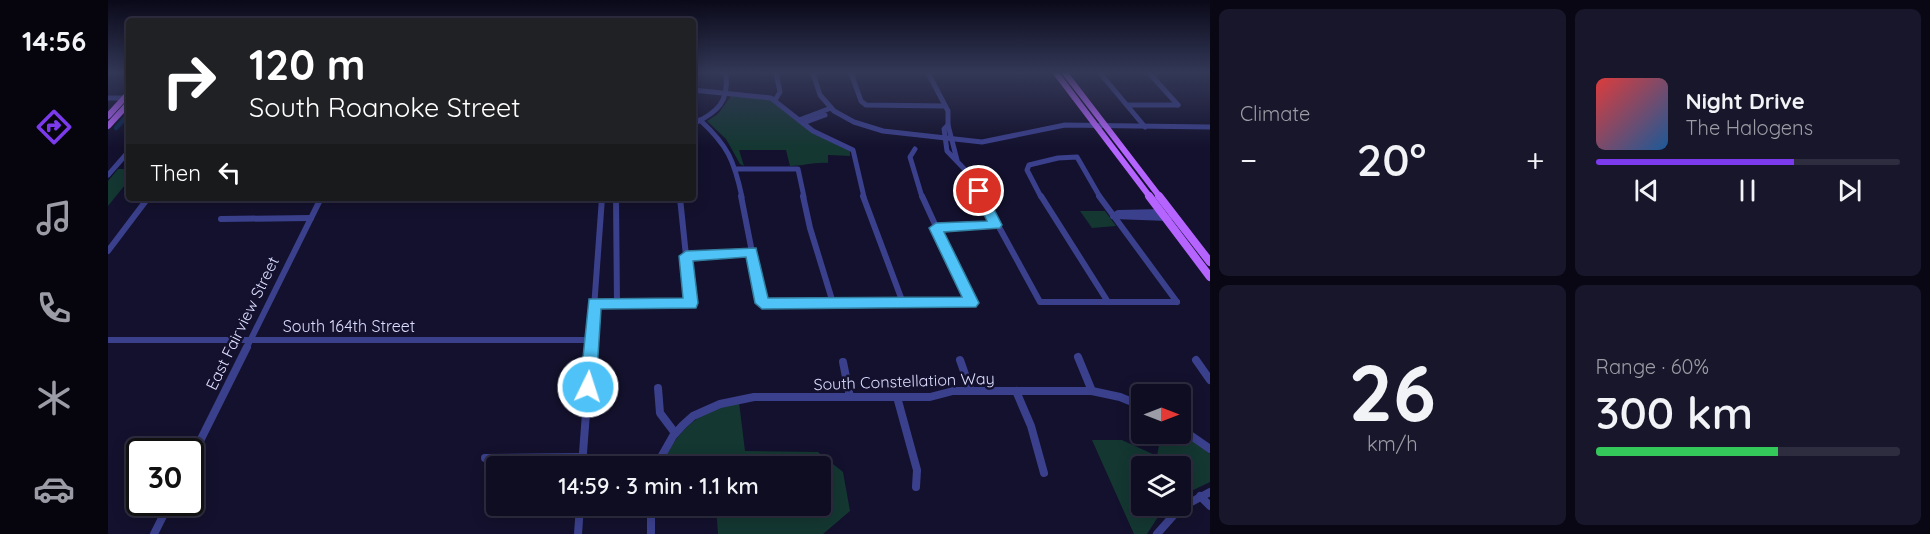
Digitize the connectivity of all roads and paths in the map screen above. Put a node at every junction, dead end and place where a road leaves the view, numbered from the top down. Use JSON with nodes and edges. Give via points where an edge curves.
{"nodes":[{"id":1,"x":725,"y":98,"type":"edge"},
{"id":2,"x":761,"y":98,"type":"edge"},
{"id":3,"x":823,"y":98,"type":"edge"},
{"id":4,"x":860,"y":98,"type":"edge"},
{"id":5,"x":941,"y":98,"type":"edge"},
{"id":6,"x":1073,"y":98,"type":"edge"},
{"id":7,"x":1084,"y":98,"type":"edge"},
{"id":8,"x":1121,"y":98,"type":"edge"},
{"id":9,"x":1172,"y":98,"type":"edge"},
{"id":10,"x":126,"y":99,"type":"edge"},
{"id":11,"x":126,"y":100,"type":"edge"},
{"id":12,"x":775,"y":100,"type":"joint"},
{"id":13,"x":1127,"y":105,"type":"junction"},
{"id":14,"x":945,"y":106,"type":"junction"},
{"id":15,"x":833,"y":110,"type":"junction"},
{"id":16,"x":108,"y":116,"type":"edge"},
{"id":17,"x":700,"y":120,"type":"junction"},
{"id":18,"x":801,"y":121,"type":"junction"},
{"id":19,"x":696,"y":122,"type":"edge"},
{"id":20,"x":108,"y":126,"type":"edge"},
{"id":21,"x":1093,"y":127,"type":"junction"},
{"id":22,"x":1107,"y":127,"type":"junction"},
{"id":23,"x":1145,"y":127,"type":"junction"},
{"id":24,"x":1210,"y":127,"type":"edge"},
{"id":25,"x":947,"y":140,"type":"junction"},
{"id":26,"x":915,"y":149,"type":"dead end"},
{"id":27,"x":126,"y":154,"type":"edge"},
{"id":28,"x":737,"y":169,"type":"junction"},
{"id":29,"x":108,"y":175,"type":"edge"},
{"id":30,"x":146,"y":201,"type":"edge"},
{"id":31,"x":320,"y":201,"type":"edge"},
{"id":32,"x":602,"y":201,"type":"edge"},
{"id":33,"x":616,"y":201,"type":"edge"},
{"id":34,"x":680,"y":201,"type":"edge"},
{"id":35,"x":1163,"y":215,"type":"junction"},
{"id":36,"x":1174,"y":215,"type":"junction"},
{"id":37,"x":1113,"y":216,"type":"junction"},
{"id":38,"x":222,"y":219,"type":"dead end"},
{"id":39,"x":311,"y":219,"type":"junction"},
{"id":40,"x":996,"y":225,"type":"junction"},
{"id":41,"x":936,"y":228,"type":"junction"},
{"id":42,"x":108,"y":251,"type":"edge"},
{"id":43,"x":751,"y":251,"type":"junction"},
{"id":44,"x":686,"y":256,"type":"junction"},
{"id":45,"x":1210,"y":261,"type":"edge"},
{"id":46,"x":1210,"y":277,"type":"edge"},
{"id":47,"x":1108,"y":302,"type":"junction"},
{"id":48,"x":594,"y":303,"type":"junction"},
{"id":49,"x":833,"y":303,"type":"junction"},
{"id":50,"x":903,"y":303,"type":"junction"},
{"id":51,"x":616,"y":304,"type":"junction"},
{"id":52,"x":251,"y":339,"type":"junction"},
{"id":53,"x":108,"y":340,"type":"edge"},
{"id":54,"x":591,"y":340,"type":"junction"},
{"id":55,"x":1078,"y":357,"type":"dead end"},
{"id":56,"x":960,"y":360,"type":"dead end"},
{"id":57,"x":1196,"y":360,"type":"dead end"},
{"id":58,"x":843,"y":362,"type":"dead end"},
{"id":59,"x":1210,"y":380,"type":"edge"},
{"id":60,"x":658,"y":388,"type":"dead end"},
{"id":61,"x":971,"y":391,"type":"junction"},
{"id":62,"x":1016,"y":391,"type":"junction"},
{"id":63,"x":1092,"y":391,"type":"junction"},
{"id":64,"x":850,"y":398,"type":"junction"},
{"id":65,"x":897,"y":398,"type":"junction"},
{"id":66,"x":1131,"y":402,"type":"edge"},
{"id":67,"x":675,"y":433,"type":"junction"},
{"id":68,"x":1191,"y":436,"type":"edge"},
{"id":69,"x":202,"y":438,"type":"edge"},
{"id":70,"x":1210,"y":449,"type":"edge"},
{"id":71,"x":583,"y":456,"type":"edge"},
{"id":72,"x":662,"y":456,"type":"edge"},
{"id":73,"x":1044,"y":473,"type":"dead end"},
{"id":74,"x":916,"y":487,"type":"dead end"},
{"id":75,"x":1210,"y":492,"type":"edge"},
{"id":76,"x":1200,"y":496,"type":"junction"},
{"id":77,"x":1210,"y":506,"type":"edge"},
{"id":78,"x":163,"y":516,"type":"edge"},
{"id":79,"x":579,"y":516,"type":"edge"},
{"id":80,"x":651,"y":516,"type":"edge"},
{"id":81,"x":154,"y":534,"type":"edge"},
{"id":82,"x":578,"y":534,"type":"edge"},
{"id":83,"x":651,"y":534,"type":"edge"},
{"id":84,"x":1157,"y":534,"type":"edge"}],
"edges":[{"from":1,"to":17,"type":"street","via":[[719,110]]},
{"from":2,"to":12,"type":"street"},
{"from":3,"to":15,"type":"street"},
{"from":4,"to":14,"type":"street","via":[[866,105]]},
{"from":5,"to":14,"type":"street"},
{"from":6,"to":21,"type":"main road"},
{"from":7,"to":22,"type":"main road"},
{"from":8,"to":13,"type":"street"},
{"from":9,"to":13,"type":"street","via":[[1178,105]]},
{"from":10,"to":16,"type":"main road"},
{"from":11,"to":20,"type":"main road"},
{"from":12,"to":18,"type":"street"},
{"from":13,"to":23,"type":"street"},
{"from":14,"to":25,"type":"street","via":[[949,115],[944,127]]},
{"from":15,"to":18,"type":"street"},
{"from":15,"to":25,"type":"street","via":[[875,130]]},
{"from":17,"to":19,"type":"street"},
{"from":17,"to":28,"type":"street","via":[[725,144]]},
{"from":18,"to":50,"type":"street","via":[[827,139],[853,150],[866,208]]},
{"from":21,"to":22,"type":"street"},
{"from":21,"to":25,"type":"street","via":[[1063,127],[997,141]]},
{"from":21,"to":35,"type":"main road"},
{"from":22,"to":23,"type":"street"},
{"from":22,"to":36,"type":"main road"},
{"from":23,"to":24,"type":"street"},
{"from":25,"to":40,"type":"street","via":[[957,160],[973,178]]},
{"from":26,"to":41,"type":"street","via":[[910,157]]},
{"from":27,"to":29,"type":"street"},
{"from":28,"to":43,"type":"street"},
{"from":28,"to":49,"type":"street","via":[[798,169],[807,217]]},
{"from":30,"to":42,"type":"street"},
{"from":31,"to":39,"type":"street","name":"East Fairview Street"},
{"from":32,"to":48,"type":"street"},
{"from":33,"to":51,"type":"street"},
{"from":34,"to":44,"type":"street"},
{"from":35,"to":36,"type":"street"},
{"from":35,"to":37,"type":"street"},
{"from":35,"to":46,"type":"main road"},
{"from":36,"to":45,"type":"main road"},
{"from":37,"to":47,"type":"street","via":[[1177,302]]},
{"from":37,"to":47,"type":"street","via":[[1077,157],[1055,158],[1027,167],[1046,206]]},
{"from":38,"to":39,"type":"street"},
{"from":39,"to":52,"type":"street","name":"East Fairview Street"},
{"from":40,"to":41,"type":"street"},
{"from":40,"to":47,"type":"street","via":[[1040,302]]},
{"from":41,"to":50,"type":"street","via":[[971,303]]},
{"from":43,"to":44,"type":"street"},
{"from":43,"to":49,"type":"street","via":[[762,303]]},
{"from":44,"to":51,"type":"street","via":[[691,303]]},
{"from":48,"to":51,"type":"street"},
{"from":48,"to":54,"type":"street"},
{"from":49,"to":50,"type":"street"},
{"from":52,"to":53,"type":"street","name":"South 164th Street"},
{"from":52,"to":54,"type":"street","name":"South 164th Street"},
{"from":52,"to":69,"type":"street","name":"East Fairview Street"},
{"from":54,"to":71,"type":"street"},
{"from":55,"to":63,"type":"street"},
{"from":56,"to":61,"type":"street"},
{"from":57,"to":59,"type":"street"},
{"from":58,"to":64,"type":"street"},
{"from":60,"to":67,"type":"street","via":[[660,413]]},
{"from":61,"to":62,"type":"street","name":"South Constellation Way"},
{"from":61,"to":65,"type":"street","name":"South Constellation Way"},
{"from":62,"to":63,"type":"street","name":"South Constellation Way"},
{"from":62,"to":73,"type":"street"},
{"from":63,"to":66,"type":"street","name":"South Constellation Way"},
{"from":64,"to":65,"type":"street","name":"South Constellation Way"},
{"from":64,"to":67,"type":"street","name":"South Constellation Way","via":[[728,400],[705,407],[683,422]]},
{"from":65,"to":74,"type":"street","via":[[917,470]]},
{"from":67,"to":72,"type":"street","name":"South Constellation Way"},
{"from":68,"to":70,"type":"street"},
{"from":75,"to":76,"type":"street"},
{"from":76,"to":77,"type":"street"},
{"from":76,"to":84,"type":"street","via":[[1169,515]]},
{"from":78,"to":81,"type":"street"},
{"from":79,"to":82,"type":"street"},
{"from":80,"to":83,"type":"street"}]}
